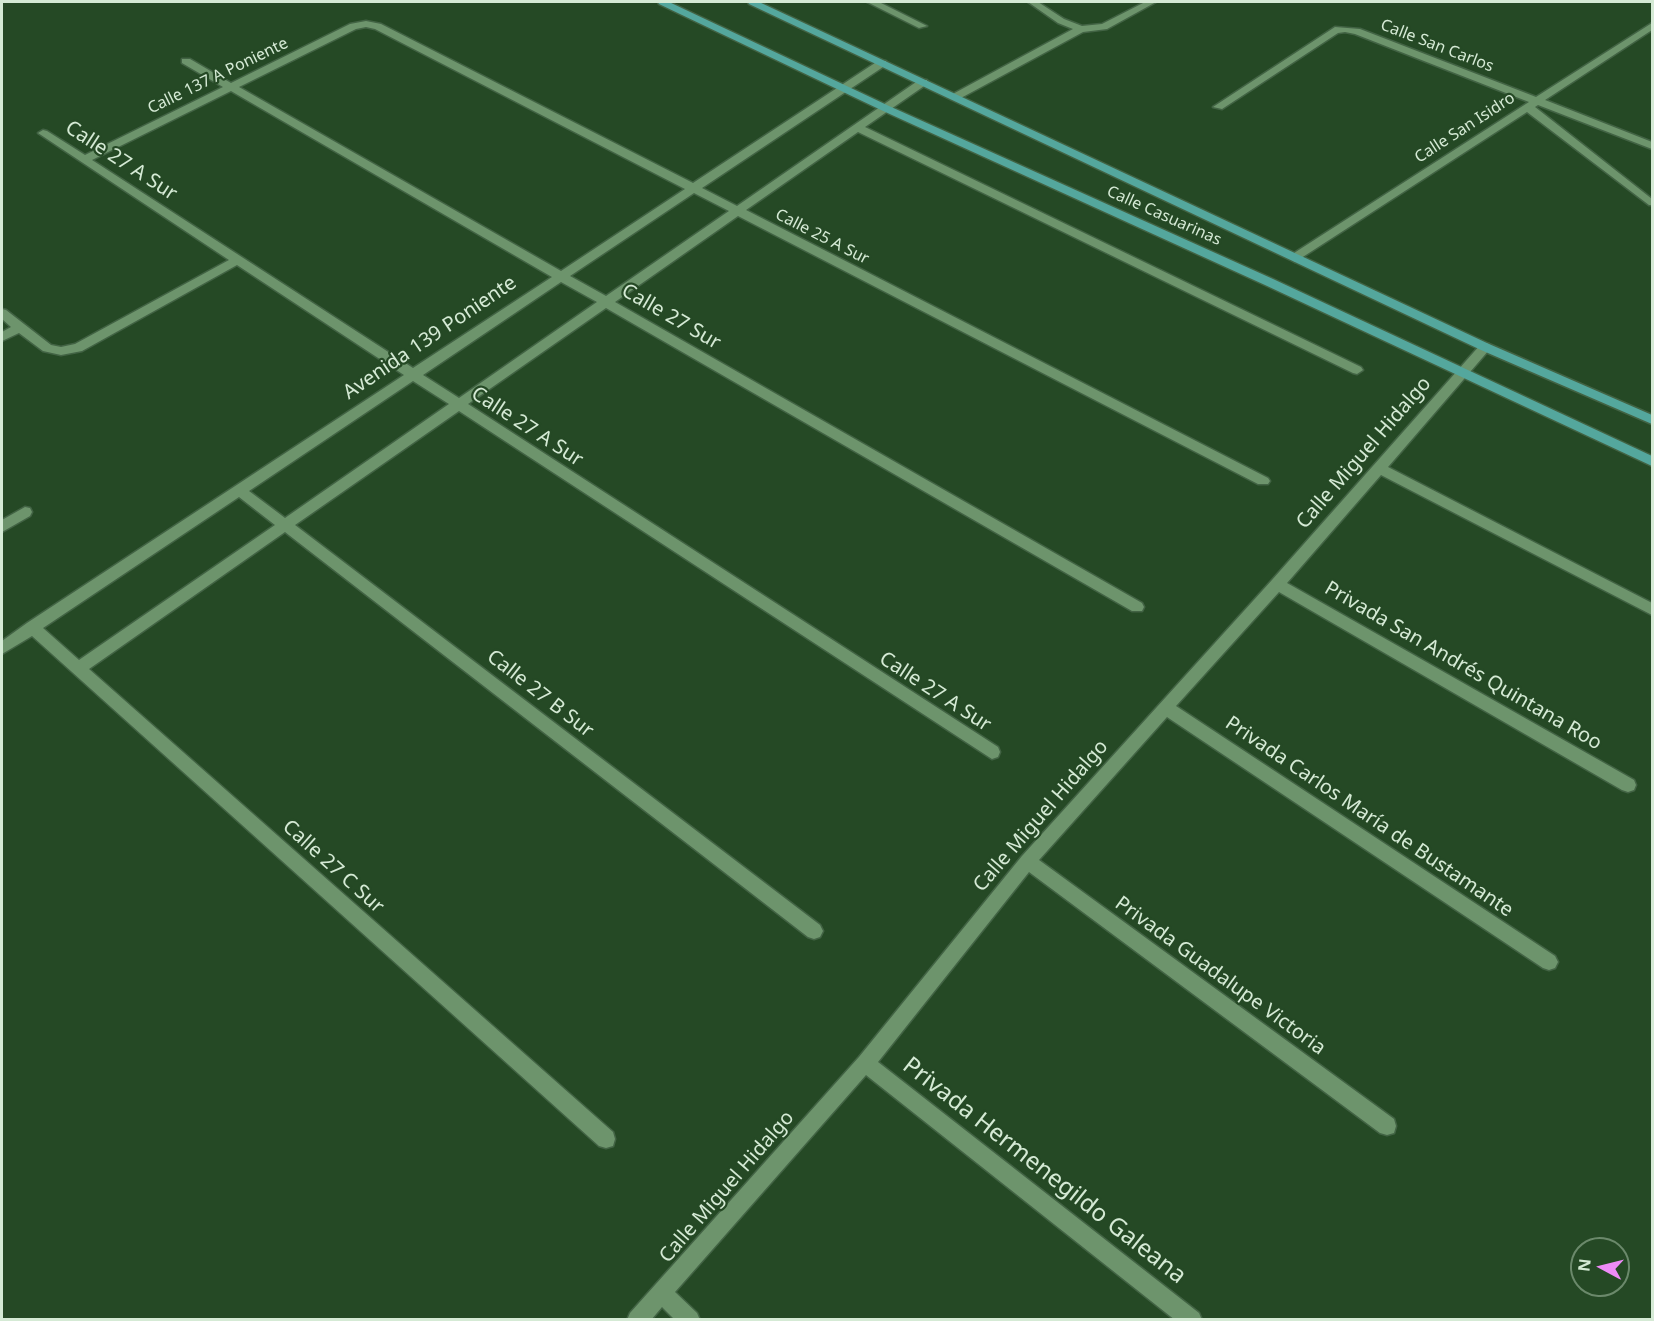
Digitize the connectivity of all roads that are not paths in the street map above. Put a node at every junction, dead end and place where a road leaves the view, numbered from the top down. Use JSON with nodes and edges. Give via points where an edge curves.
{"nodes":[{"id":1,"x":662,"y":2,"type":"edge"},
{"id":2,"x":752,"y":2,"type":"edge"},
{"id":3,"x":872,"y":2,"type":"edge"},
{"id":4,"x":1032,"y":2,"type":"edge"},
{"id":5,"x":1151,"y":2,"type":"edge"},
{"id":6,"x":366,"y":24,"type":"joint"},
{"id":7,"x":922,"y":26,"type":"dead end"},
{"id":8,"x":1653,"y":26,"type":"edge"},
{"id":9,"x":1081,"y":29,"type":"junction"},
{"id":10,"x":186,"y":61,"type":"dead end"},
{"id":11,"x":882,"y":63,"type":"junction"},
{"id":12,"x":923,"y":82,"type":"junction"},
{"id":13,"x":231,"y":87,"type":"junction"},
{"id":14,"x":844,"y":88,"type":"junction"},
{"id":15,"x":955,"y":97,"type":"junction"},
{"id":16,"x":1532,"y":104,"type":"junction"},
{"id":17,"x":1218,"y":107,"type":"dead end"},
{"id":18,"x":885,"y":108,"type":"junction"},
{"id":19,"x":857,"y":127,"type":"junction"},
{"id":20,"x":43,"y":133,"type":"dead end"},
{"id":21,"x":1653,"y":146,"type":"edge"},
{"id":22,"x":84,"y":160,"type":"junction"},
{"id":23,"x":693,"y":189,"type":"junction"},
{"id":24,"x":1649,"y":202,"type":"dead end"},
{"id":25,"x":737,"y":211,"type":"junction"},
{"id":26,"x":1295,"y":258,"type":"junction"},
{"id":27,"x":237,"y":260,"type":"junction"},
{"id":28,"x":561,"y":276,"type":"junction"},
{"id":29,"x":606,"y":302,"type":"junction"},
{"id":30,"x":2,"y":313,"type":"edge"},
{"id":31,"x":20,"y":327,"type":"junction"},
{"id":32,"x":2,"y":337,"type":"edge"},
{"id":33,"x":1485,"y":347,"type":"junction"},
{"id":34,"x":1357,"y":370,"type":"dead end"},
{"id":35,"x":1462,"y":373,"type":"junction"},
{"id":36,"x":412,"y":375,"type":"junction"},
{"id":37,"x":458,"y":405,"type":"junction"},
{"id":38,"x":1653,"y":420,"type":"edge"},
{"id":39,"x":1653,"y":461,"type":"edge"},
{"id":40,"x":1379,"y":468,"type":"junction"},
{"id":41,"x":1263,"y":481,"type":"dead end"},
{"id":42,"x":239,"y":490,"type":"junction"},
{"id":43,"x":25,"y":512,"type":"dead end"},
{"id":44,"x":285,"y":525,"type":"junction"},
{"id":45,"x":2,"y":527,"type":"edge"},
{"id":46,"x":1277,"y":584,"type":"junction"},
{"id":47,"x":1137,"y":607,"type":"dead end"},
{"id":48,"x":1653,"y":609,"type":"edge"},
{"id":49,"x":32,"y":627,"type":"junction"},
{"id":50,"x":2,"y":648,"type":"edge"},
{"id":51,"x":79,"y":668,"type":"junction"},
{"id":52,"x":1165,"y":707,"type":"junction"},
{"id":53,"x":992,"y":753,"type":"dead end"},
{"id":54,"x":1628,"y":785,"type":"dead end"},
{"id":55,"x":1028,"y":861,"type":"junction"},
{"id":56,"x":814,"y":931,"type":"dead end"},
{"id":57,"x":1549,"y":962,"type":"dead end"},
{"id":58,"x":865,"y":1063,"type":"junction"},
{"id":59,"x":1387,"y":1126,"type":"dead end"},
{"id":60,"x":606,"y":1139,"type":"dead end"},
{"id":61,"x":661,"y":1293,"type":"junction"},
{"id":62,"x":637,"y":1320,"type":"edge"},
{"id":63,"x":690,"y":1320,"type":"edge"},
{"id":64,"x":1192,"y":1320,"type":"edge"}],
"edges":[{"from":1,"to":14,"type":"main road","name":"Calle Casuarinas"},
{"from":2,"to":11,"type":"main road","name":"Calle Casuarinas"},
{"from":3,"to":7,"type":"street"},
{"from":4,"to":9,"type":"street"},
{"from":5,"to":9,"type":"street","via":[[1104,27]]},
{"from":6,"to":13,"type":"street","name":"Calle 137 A Poniente","via":[[353,26]]},
{"from":6,"to":23,"type":"street","name":"Calle 25 A Sur","via":[[378,26]]},
{"from":8,"to":16,"type":"street","name":"Calle San Isidro"},
{"from":9,"to":15,"type":"street"},
{"from":10,"to":13,"type":"street","name":"Calle 27 Sur"},
{"from":11,"to":12,"type":"main road","name":"Calle Casuarinas"},
{"from":11,"to":14,"type":"street","name":"Avenida 139 Poniente"},
{"from":12,"to":15,"type":"main road","name":"Calle Casuarinas"},
{"from":12,"to":18,"type":"street"},
{"from":13,"to":22,"type":"street","name":"Calle 137 A Poniente"},
{"from":13,"to":28,"type":"street","name":"Calle 27 Sur"},
{"from":14,"to":18,"type":"main road","name":"Calle Casuarinas"},
{"from":14,"to":23,"type":"street","name":"Avenida 139 Poniente"},
{"from":15,"to":26,"type":"main road","name":"Calle Casuarinas"},
{"from":16,"to":17,"type":"street","name":"Calle San Carlos","via":[[1345,28],[1335,30]]},
{"from":16,"to":21,"type":"street","name":"Calle San Carlos"},
{"from":16,"to":24,"type":"street"},
{"from":16,"to":26,"type":"street","name":"Calle San Isidro"},
{"from":18,"to":19,"type":"street"},
{"from":18,"to":35,"type":"main road","name":"Calle Casuarinas"},
{"from":19,"to":25,"type":"street"},
{"from":19,"to":34,"type":"street"},
{"from":20,"to":22,"type":"street","name":"Calle 27 A Sur"},
{"from":22,"to":27,"type":"street","name":"Calle 27 A Sur"},
{"from":23,"to":25,"type":"street","name":"Calle 25 A Sur"},
{"from":23,"to":28,"type":"street","name":"Avenida 139 Poniente"},
{"from":25,"to":29,"type":"street"},
{"from":25,"to":41,"type":"street","name":"Calle 25 A Sur"},
{"from":26,"to":33,"type":"main road","name":"Calle Casuarinas"},
{"from":27,"to":31,"type":"street","via":[[78,348],[47,348]]},
{"from":27,"to":36,"type":"street","name":"Calle 27 A Sur"},
{"from":28,"to":29,"type":"street","name":"Calle 27 Sur"},
{"from":28,"to":36,"type":"street","name":"Avenida 139 Poniente"},
{"from":29,"to":37,"type":"street"},
{"from":29,"to":47,"type":"street","name":"Calle 27 Sur"},
{"from":30,"to":31,"type":"street"},
{"from":31,"to":32,"type":"street"},
{"from":33,"to":35,"type":"street","name":"Calle Miguel Hidalgo"},
{"from":33,"to":38,"type":"main road","name":"Calle Casuarinas"},
{"from":35,"to":39,"type":"main road","name":"Calle Casuarinas"},
{"from":35,"to":40,"type":"street","name":"Calle Miguel Hidalgo"},
{"from":36,"to":37,"type":"street","name":"Calle 27 A Sur"},
{"from":36,"to":42,"type":"street","name":"Avenida 139 Poniente"},
{"from":37,"to":44,"type":"street"},
{"from":37,"to":53,"type":"street","name":"Calle 27 A Sur"},
{"from":40,"to":46,"type":"street","name":"Calle Miguel Hidalgo"},
{"from":40,"to":48,"type":"street"},
{"from":42,"to":44,"type":"street","name":"Calle 27 B Sur"},
{"from":42,"to":49,"type":"street","name":"Avenida 139 Poniente"},
{"from":43,"to":45,"type":"street"},
{"from":44,"to":51,"type":"street"},
{"from":44,"to":56,"type":"street","name":"Calle 27 B Sur"},
{"from":46,"to":52,"type":"street","name":"Calle Miguel Hidalgo"},
{"from":46,"to":54,"type":"street","name":"Privada San Andrés Quintana Roo"},
{"from":49,"to":50,"type":"street","name":"Avenida 139 Poniente"},
{"from":49,"to":51,"type":"street","name":"Calle 27 C Sur"},
{"from":51,"to":60,"type":"street","name":"Calle 27 C Sur"},
{"from":52,"to":55,"type":"street","name":"Calle Miguel Hidalgo"},
{"from":52,"to":57,"type":"street","name":"Privada Carlos María de Bustamante"},
{"from":55,"to":58,"type":"street","name":"Calle Miguel Hidalgo"},
{"from":55,"to":59,"type":"street","name":"Privada Guadalupe Victoria"},
{"from":58,"to":61,"type":"street","name":"Calle Miguel Hidalgo"},
{"from":58,"to":64,"type":"street","name":"Privada Hermenegildo Galeana"},
{"from":61,"to":62,"type":"street","name":"Calle Miguel Hidalgo"},
{"from":61,"to":63,"type":"street"}]}
